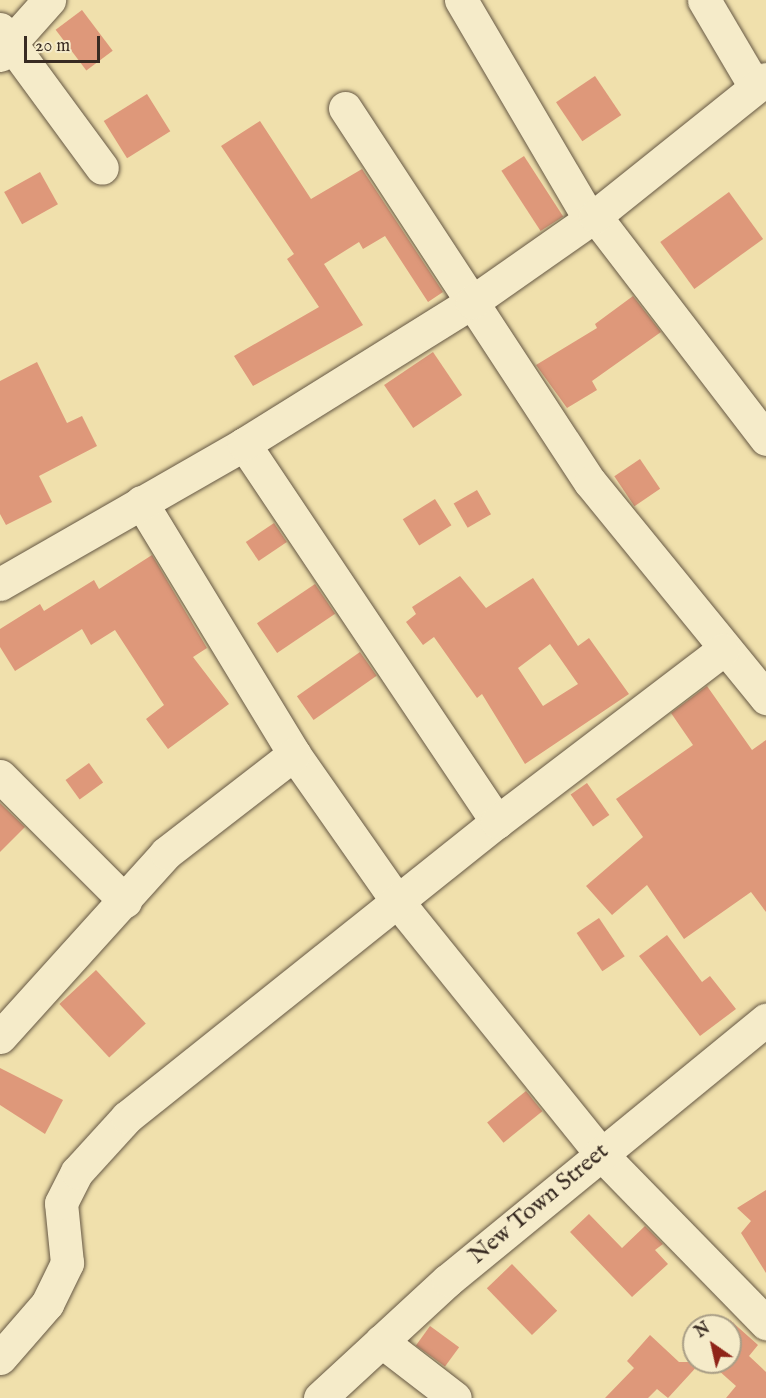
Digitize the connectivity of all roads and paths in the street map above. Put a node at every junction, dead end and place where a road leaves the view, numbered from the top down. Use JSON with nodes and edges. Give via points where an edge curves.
{"nodes":[{"id":1,"x":49,"y":0,"type":"edge"},
{"id":2,"x":461,"y":0,"type":"edge"},
{"id":3,"x":704,"y":0,"type":"edge"},
{"id":4,"x":3,"y":43,"type":"edge"},
{"id":5,"x":760,"y":82,"type":"edge"},
{"id":6,"x":345,"y":108,"type":"dead end"},
{"id":7,"x":102,"y":168,"type":"dead end"},
{"id":8,"x":592,"y":218,"type":"junction"},
{"id":9,"x":472,"y":302,"type":"junction"},
{"id":10,"x":766,"y":439,"type":"edge"},
{"id":11,"x":244,"y":444,"type":"junction"},
{"id":12,"x":141,"y":502,"type":"junction"},
{"id":13,"x":0,"y":584,"type":"edge"},
{"id":14,"x":723,"y":650,"type":"junction"},
{"id":15,"x":766,"y":698,"type":"edge"},
{"id":16,"x":294,"y":754,"type":"junction"},
{"id":17,"x":0,"y":776,"type":"edge"},
{"id":18,"x":497,"y":822,"type":"junction"},
{"id":19,"x":125,"y":901,"type":"junction"},
{"id":20,"x":397,"y":901,"type":"junction"},
{"id":21,"x":766,"y":1020,"type":"edge"},
{"id":22,"x":0,"y":1037,"type":"edge"},
{"id":23,"x":600,"y":1153,"type":"junction"},
{"id":24,"x":766,"y":1323,"type":"edge"},
{"id":25,"x":381,"y":1341,"type":"junction"},
{"id":26,"x":0,"y":1358,"type":"edge"},
{"id":27,"x":320,"y":1398,"type":"edge"},
{"id":28,"x":455,"y":1398,"type":"edge"}],
"edges":[{"from":1,"to":4,"type":"street"},
{"from":2,"to":8,"type":"street"},
{"from":3,"to":5,"type":"street"},
{"from":4,"to":7,"type":"street"},
{"from":5,"to":8,"type":"street"},
{"from":6,"to":9,"type":"street"},
{"from":8,"to":9,"type":"street"},
{"from":8,"to":10,"type":"street"},
{"from":9,"to":11,"type":"street"},
{"from":9,"to":14,"type":"street","via":[[590,482]]},
{"from":11,"to":12,"type":"street"},
{"from":11,"to":18,"type":"street"},
{"from":12,"to":13,"type":"street"},
{"from":12,"to":16,"type":"street"},
{"from":14,"to":15,"type":"street"},
{"from":14,"to":18,"type":"street"},
{"from":16,"to":19,"type":"street","via":[[166,853]]},
{"from":16,"to":20,"type":"street"},
{"from":17,"to":19,"type":"street"},
{"from":18,"to":20,"type":"street"},
{"from":19,"to":22,"type":"street"},
{"from":20,"to":23,"type":"street"},
{"from":20,"to":26,"type":"street","via":[[127,1117],[77,1172],[61,1203],[67,1263],[47,1304]]},
{"from":21,"to":23,"type":"street","name":"New Town Street"},
{"from":23,"to":24,"type":"street"},
{"from":23,"to":25,"type":"street","name":"New Town Street"},
{"from":25,"to":27,"type":"street","name":"New Town Street"},
{"from":25,"to":28,"type":"street"}]}
